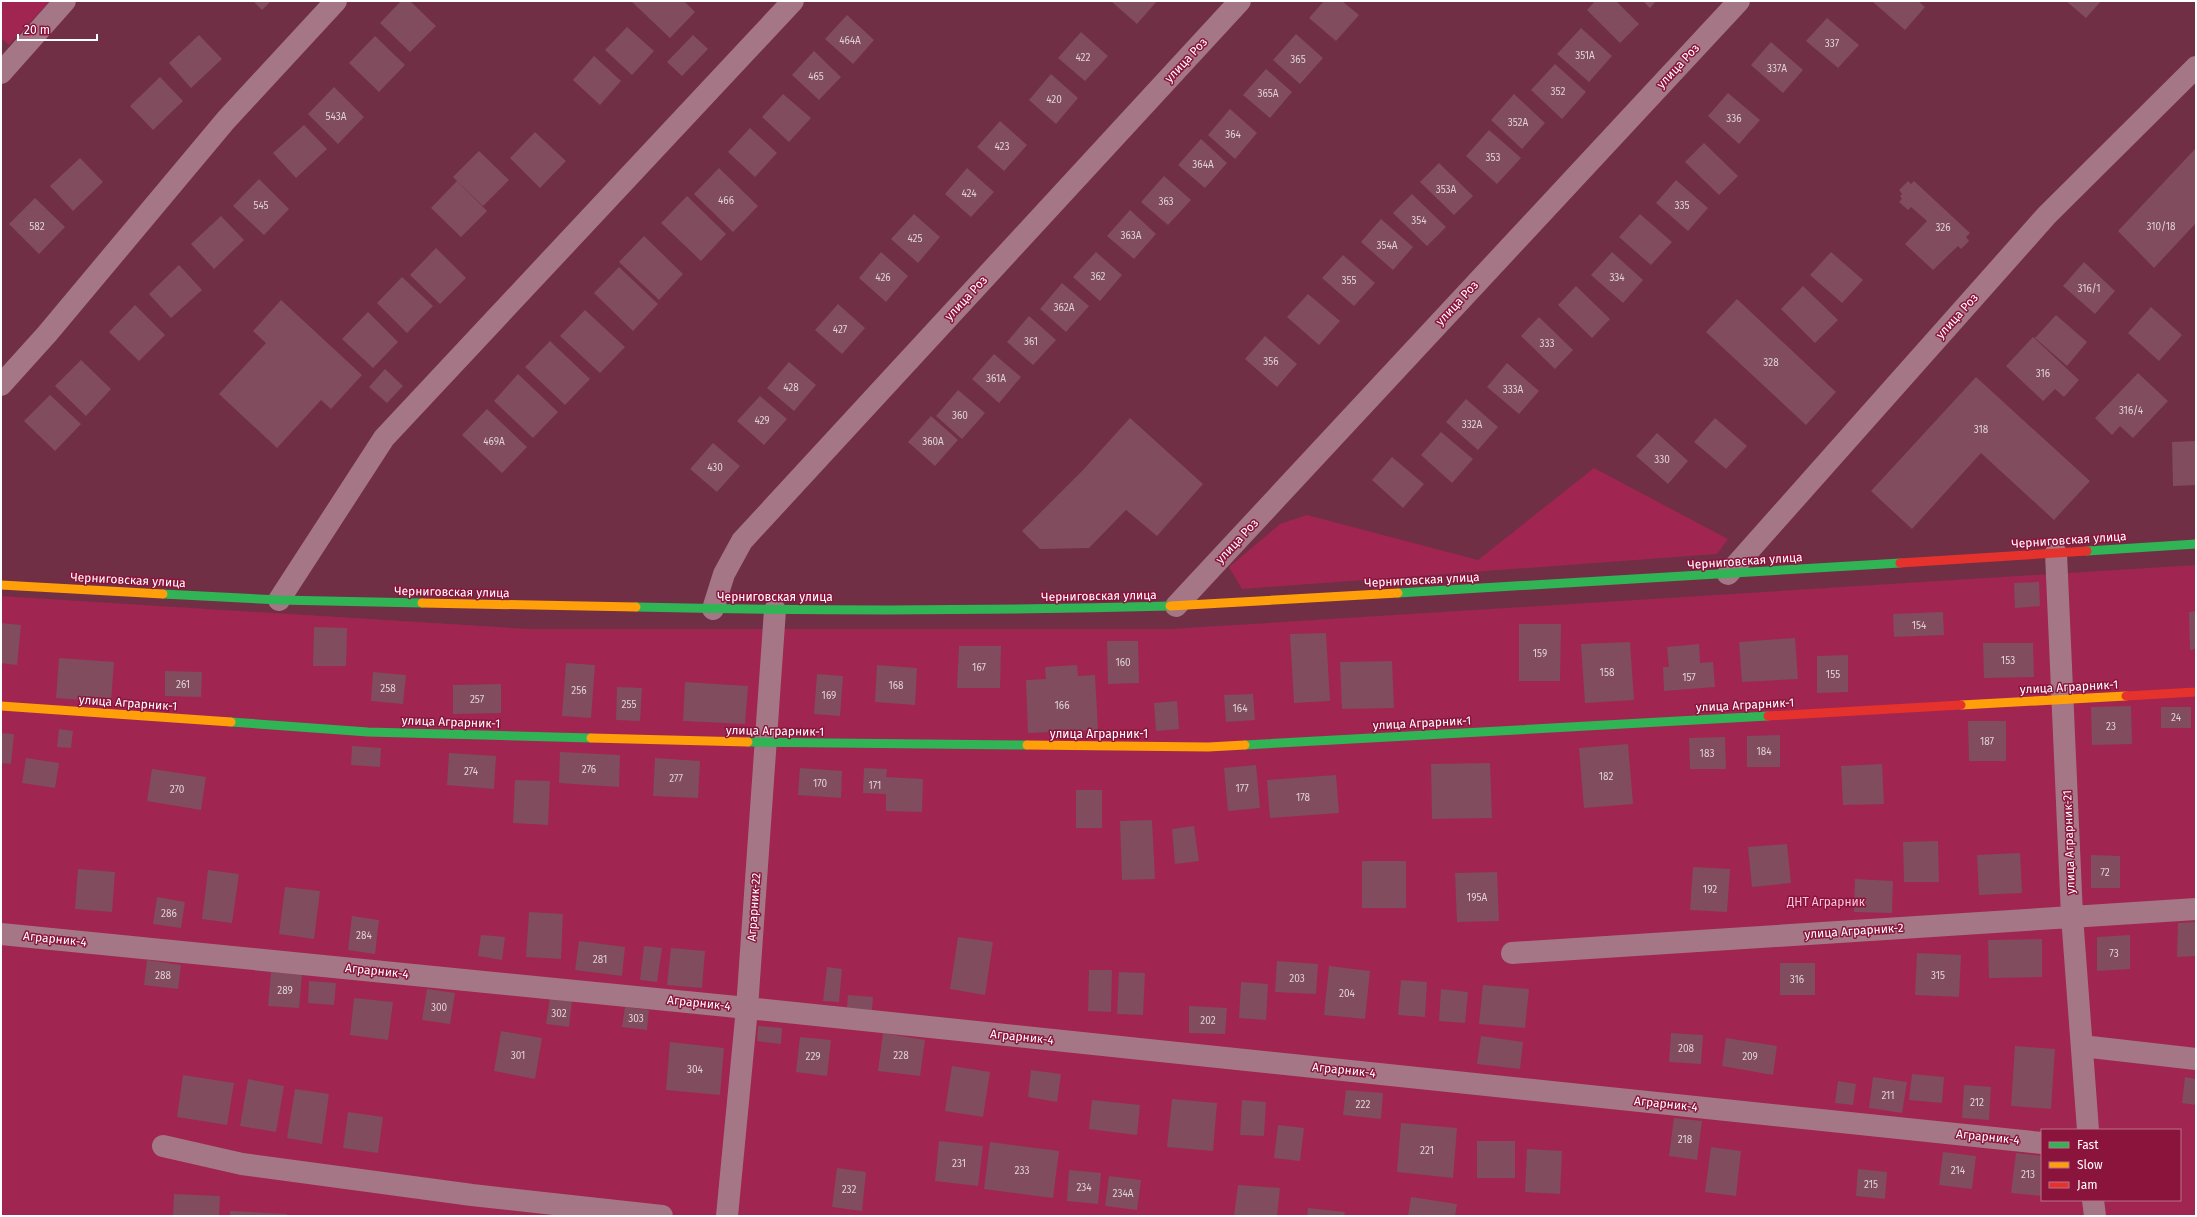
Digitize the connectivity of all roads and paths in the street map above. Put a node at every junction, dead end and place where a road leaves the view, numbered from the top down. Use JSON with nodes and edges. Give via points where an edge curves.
{"nodes":[{"id":1,"x":65,"y":1,"type":"edge"},
{"id":2,"x":336,"y":1,"type":"edge"},
{"id":3,"x":792,"y":1,"type":"edge"},
{"id":4,"x":1240,"y":1,"type":"edge"},
{"id":5,"x":1739,"y":1,"type":"edge"},
{"id":6,"x":2196,"y":67,"type":"edge"},
{"id":7,"x":1,"y":74,"type":"edge"},
{"id":8,"x":1,"y":385,"type":"edge"},
{"id":9,"x":2196,"y":544,"type":"edge"},
{"id":10,"x":2056,"y":553,"type":"junction"},
{"id":11,"x":1728,"y":574,"type":"junction"},
{"id":12,"x":1,"y":585,"type":"edge"},
{"id":13,"x":280,"y":600,"type":"junction"},
{"id":14,"x":1176,"y":606,"type":"junction"},
{"id":15,"x":713,"y":609,"type":"junction"},
{"id":16,"x":775,"y":610,"type":"junction"},
{"id":17,"x":2196,"y":692,"type":"edge"},
{"id":18,"x":2063,"y":699,"type":"junction"},
{"id":19,"x":1,"y":706,"type":"edge"},
{"id":20,"x":766,"y":743,"type":"junction"},
{"id":21,"x":2196,"y":909,"type":"edge"},
{"id":22,"x":2072,"y":916,"type":"junction"},
{"id":23,"x":1,"y":934,"type":"edge"},
{"id":24,"x":1512,"y":953,"type":"dead end"},
{"id":25,"x":747,"y":1008,"type":"junction"},
{"id":26,"x":2082,"y":1046,"type":"junction"},
{"id":27,"x":2196,"y":1058,"type":"edge"},
{"id":28,"x":2088,"y":1129,"type":"edge"},
{"id":29,"x":2041,"y":1143,"type":"edge"},
{"id":30,"x":163,"y":1146,"type":"dead end"},
{"id":31,"x":2093,"y":1201,"type":"edge"},
{"id":32,"x":728,"y":1210,"type":"edge"},
{"id":33,"x":662,"y":1216,"type":"edge"},
{"id":34,"x":2095,"y":1216,"type":"edge"}],
"edges":[{"from":1,"to":7,"type":"street"},
{"from":2,"to":8,"type":"street","via":[[226,120],[47,334]]},
{"from":3,"to":13,"type":"street","via":[[384,438]]},
{"from":4,"to":15,"type":"street","name":"улица Роз","via":[[742,541],[724,574]]},
{"from":5,"to":14,"type":"street","name":"улица Роз"},
{"from":6,"to":11,"type":"street","name":"улица Роз","via":[[2047,215]]},
{"from":9,"to":10,"type":"street","name":"Черниговская улица"},
{"from":10,"to":11,"type":"street","name":"Черниговская улица"},
{"from":10,"to":18,"type":"street","name":"улица Аграрник-21"},
{"from":11,"to":14,"type":"street","name":"Черниговская улица"},
{"from":12,"to":13,"type":"street","name":"Черниговская улица"},
{"from":13,"to":15,"type":"street","name":"Черниговская улица"},
{"from":14,"to":16,"type":"street","name":"Черниговская улица"},
{"from":15,"to":16,"type":"street","name":"Черниговская улица"},
{"from":16,"to":20,"type":"street","name":"Аграрник-22"},
{"from":17,"to":18,"type":"street","name":"улица Аграрник-1"},
{"from":18,"to":20,"type":"street","name":"улица Аграрник-1","via":[[1208,747]]},
{"from":18,"to":22,"type":"street","name":"улица Аграрник-21"},
{"from":19,"to":20,"type":"street","name":"улица Аграрник-1","via":[[368,732]]},
{"from":20,"to":25,"type":"street","name":"Аграрник-22"},
{"from":21,"to":22,"type":"street","name":"улица Аграрник-2"},
{"from":22,"to":24,"type":"street","name":"улица Аграрник-2"},
{"from":22,"to":26,"type":"street","name":"улица Аграрник-21"},
{"from":23,"to":25,"type":"street","name":"Аграрник-4"},
{"from":25,"to":29,"type":"street","name":"Аграрник-4"},
{"from":25,"to":32,"type":"street","name":"Аграрник-22"},
{"from":26,"to":27,"type":"street"},
{"from":26,"to":28,"type":"street","name":"улица Аграрник-21"},
{"from":30,"to":33,"type":"street","via":[[242,1164],[472,1195]]},
{"from":31,"to":34,"type":"street"}]}
